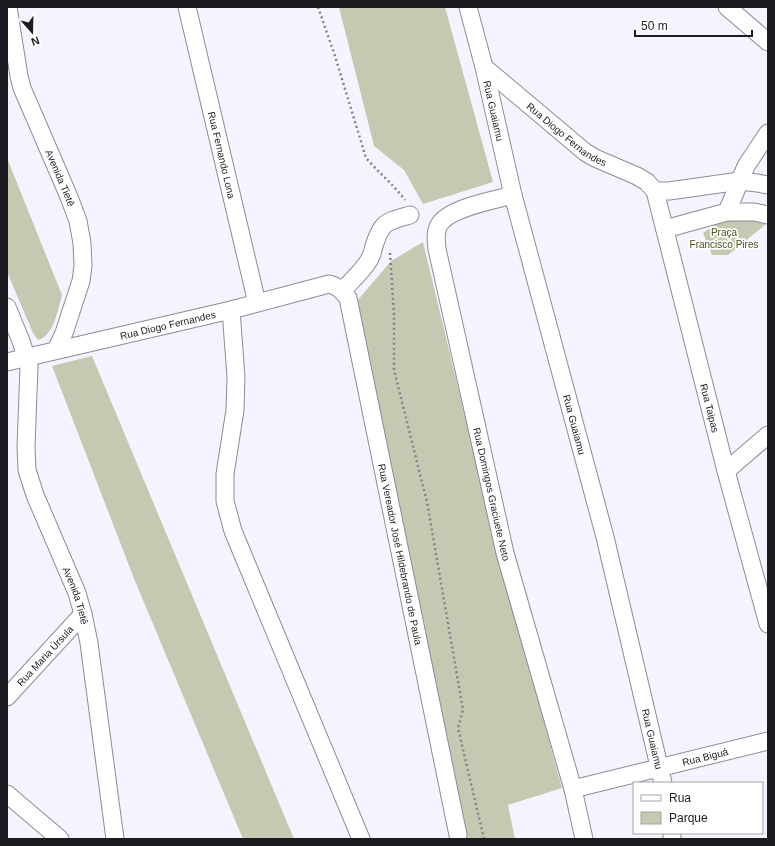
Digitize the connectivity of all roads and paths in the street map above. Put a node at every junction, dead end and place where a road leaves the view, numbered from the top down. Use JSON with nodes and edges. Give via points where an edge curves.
{"nodes":[{"id":1,"x":8,"y":7,"type":"edge"},
{"id":2,"x":187,"y":7,"type":"edge"},
{"id":3,"x":318,"y":7,"type":"edge"},
{"id":4,"x":468,"y":7,"type":"edge"},
{"id":5,"x":727,"y":7,"type":"edge"},
{"id":6,"x":768,"y":42,"type":"edge"},
{"id":7,"x":484,"y":67,"type":"junction"},
{"id":8,"x":768,"y":133,"type":"edge"},
{"id":9,"x":740,"y":181,"type":"junction"},
{"id":10,"x":768,"y":185,"type":"edge"},
{"id":11,"x":656,"y":191,"type":"junction"},
{"id":12,"x":513,"y":195,"type":"junction"},
{"id":13,"x":727,"y":212,"type":"junction"},
{"id":14,"x":768,"y":215,"type":"edge"},
{"id":15,"x":410,"y":216,"type":"joint"},
{"id":16,"x":665,"y":229,"type":"junction"},
{"id":17,"x":390,"y":252,"type":"dead end"},
{"id":18,"x":335,"y":288,"type":"junction"},
{"id":19,"x":257,"y":303,"type":"junction"},
{"id":20,"x":7,"y":308,"type":"edge"},
{"id":21,"x":230,"y":310,"type":"junction"},
{"id":22,"x":56,"y":350,"type":"junction"},
{"id":23,"x":27,"y":358,"type":"junction"},
{"id":24,"x":7,"y":362,"type":"edge"},
{"id":25,"x":768,"y":435,"type":"edge"},
{"id":26,"x":726,"y":471,"type":"junction"},
{"id":27,"x":83,"y":614,"type":"junction"},
{"id":28,"x":768,"y":624,"type":"edge"},
{"id":29,"x":7,"y":697,"type":"edge"},
{"id":30,"x":768,"y":741,"type":"edge"},
{"id":31,"x":662,"y":775,"type":"edge"},
{"id":32,"x":573,"y":789,"type":"junction"},
{"id":33,"x":7,"y":794,"type":"edge"},
{"id":34,"x":458,"y":835,"type":"dead end"},
{"id":35,"x":60,"y":839,"type":"edge"},
{"id":36,"x":115,"y":839,"type":"edge"},
{"id":37,"x":361,"y":839,"type":"edge"},
{"id":38,"x":484,"y":839,"type":"edge"},
{"id":39,"x":584,"y":839,"type":"edge"}],
"edges":[{"from":1,"to":22,"type":"street","name":"Avenida Tietê","via":[[22,88],[69,197],[82,243],[81,280]]},
{"from":2,"to":19,"type":"street","name":"Rua Fernando Lona"},
{"from":3,"to":15,"type":"path","via":[[366,158],[404,199],[409,206]]},
{"from":4,"to":7,"type":"street","name":"Rua Guaiamu"},
{"from":5,"to":6,"type":"street"},
{"from":7,"to":11,"type":"street","name":"Rua Diogo Fernandes","via":[[585,152],[637,176]]},
{"from":7,"to":12,"type":"street","name":"Rua Guaiamu"},
{"from":8,"to":9,"type":"street","via":[[746,166]]},
{"from":9,"to":10,"type":"street"},
{"from":9,"to":11,"type":"street"},
{"from":9,"to":13,"type":"street"},
{"from":11,"to":16,"type":"street","name":"Rua Taipas"},
{"from":12,"to":31,"type":"street","name":"Rua Guaiamu","via":[[605,537]]},
{"from":12,"to":32,"type":"street","name":"Rua Domingos Graciuete Neto","via":[[458,210],[446,217],[439,225],[436,236],[437,249],[505,553]]},
{"from":13,"to":14,"type":"street"},
{"from":13,"to":16,"type":"street"},
{"from":15,"to":18,"type":"street","via":[[383,226],[370,258],[360,272]]},
{"from":16,"to":26,"type":"street","name":"Rua Taipas"},
{"from":17,"to":38,"type":"path","via":[[394,370],[427,502],[463,710],[458,728]]},
{"from":18,"to":19,"type":"street","name":"Rua Diogo Fernandes"},
{"from":18,"to":34,"type":"street","name":"Rua Vereador José Hildebrando de Paula","via":[[348,298]]},
{"from":19,"to":21,"type":"street","name":"Rua Diogo Fernandes"},
{"from":20,"to":23,"type":"street","name":"Avenida Tietê"},
{"from":21,"to":22,"type":"street","name":"Rua Diogo Fernandes"},
{"from":21,"to":37,"type":"street","via":[[236,383],[235,410],[225,474],[225,501],[233,531]]},
{"from":22,"to":23,"type":"street","name":"Rua Diogo Fernandes"},
{"from":23,"to":24,"type":"street","name":"Rua Diogo Fernandes"},
{"from":23,"to":27,"type":"street","name":"Avenida Tietê","via":[[30,373],[27,470],[35,495],[77,593]]},
{"from":25,"to":26,"type":"street"},
{"from":26,"to":28,"type":"street","name":"Rua Taipas"},
{"from":27,"to":29,"type":"street","name":"Rua Maria Úrsula"},
{"from":27,"to":36,"type":"street","name":"Avenida Tietê"},
{"from":30,"to":31,"type":"street","name":"Rua Biguá"},
{"from":31,"to":32,"type":"street","name":"Rua Biguá"},
{"from":32,"to":39,"type":"street","name":"Rua Domingos Graciuete Neto"},
{"from":33,"to":35,"type":"street"}]}
